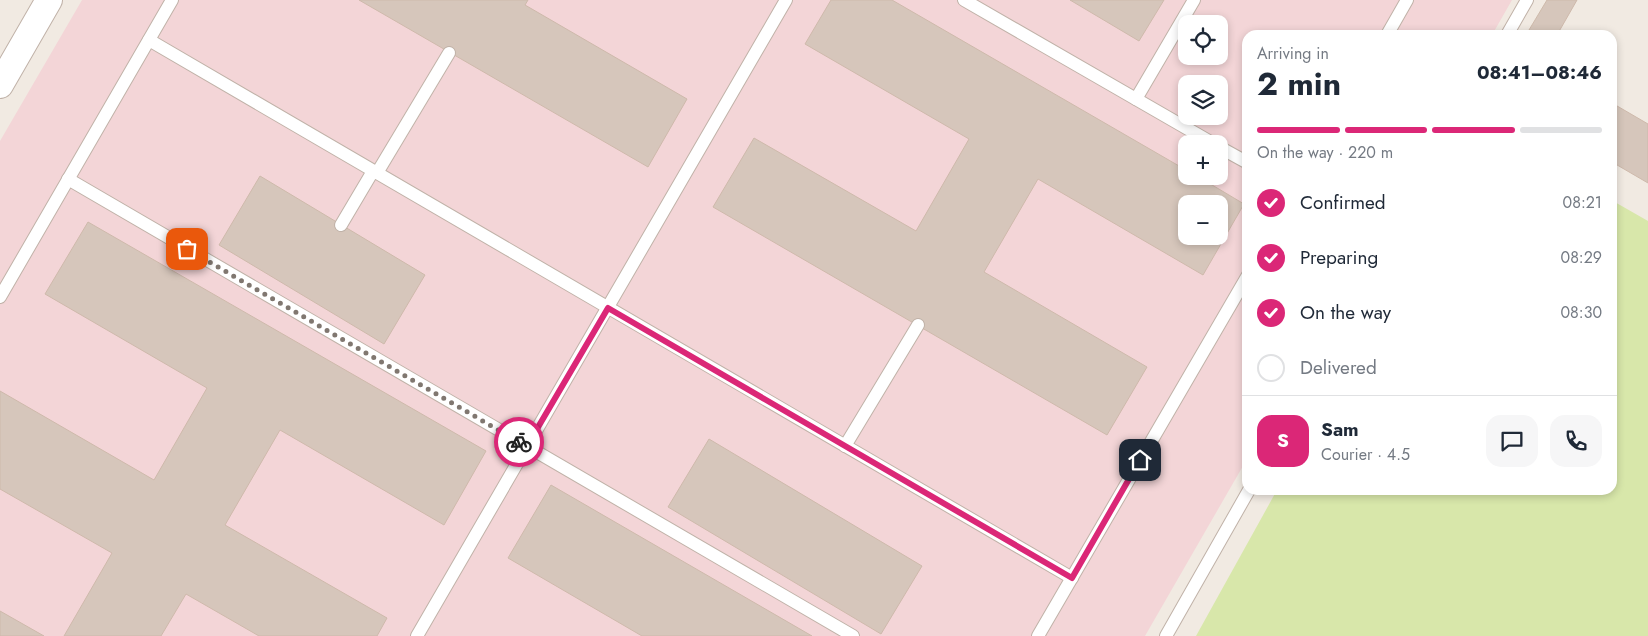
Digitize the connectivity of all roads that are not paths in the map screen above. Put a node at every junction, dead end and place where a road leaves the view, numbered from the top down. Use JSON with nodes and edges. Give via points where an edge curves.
{"nodes":[{"id":1,"x":49,"y":0,"type":"edge"},
{"id":2,"x":172,"y":0,"type":"edge"},
{"id":3,"x":786,"y":0,"type":"edge"},
{"id":4,"x":964,"y":0,"type":"edge"},
{"id":5,"x":1194,"y":0,"type":"edge"},
{"id":6,"x":1407,"y":0,"type":"edge"},
{"id":7,"x":1527,"y":0,"type":"edge"},
{"id":8,"x":1390,"y":30,"type":"edge"},
{"id":9,"x":1510,"y":30,"type":"edge"},
{"id":10,"x":149,"y":40,"type":"junction"},
{"id":11,"x":449,"y":52,"type":"dead end"},
{"id":12,"x":0,"y":85,"type":"edge"},
{"id":13,"x":1136,"y":99,"type":"junction"},
{"id":14,"x":1198,"y":135,"type":"edge"},
{"id":15,"x":1228,"y":152,"type":"edge"},
{"id":16,"x":1242,"y":160,"type":"edge"},
{"id":17,"x":375,"y":172,"type":"junction"},
{"id":18,"x":68,"y":179,"type":"junction"},
{"id":19,"x":341,"y":225,"type":"dead end"},
{"id":20,"x":1242,"y":286,"type":"edge"},
{"id":21,"x":0,"y":297,"type":"edge"},
{"id":22,"x":608,"y":308,"type":"junction"},
{"id":23,"x":918,"y":325,"type":"dead end"},
{"id":24,"x":527,"y":446,"type":"junction"},
{"id":25,"x":845,"y":446,"type":"junction"},
{"id":26,"x":1245,"y":495,"type":"edge"},
{"id":27,"x":1072,"y":578,"type":"junction"},
{"id":28,"x":418,"y":636,"type":"edge"},
{"id":29,"x":853,"y":636,"type":"edge"},
{"id":30,"x":1038,"y":636,"type":"edge"},
{"id":31,"x":1166,"y":636,"type":"edge"}],
"edges":[{"from":1,"to":12,"type":"street"},
{"from":2,"to":10,"type":"lane"},
{"from":3,"to":22,"type":"lane"},
{"from":4,"to":13,"type":"lane"},
{"from":5,"to":13,"type":"lane"},
{"from":6,"to":8,"type":"lane"},
{"from":7,"to":9,"type":"lane"},
{"from":10,"to":17,"type":"lane"},
{"from":10,"to":18,"type":"lane"},
{"from":11,"to":17,"type":"lane"},
{"from":13,"to":14,"type":"lane"},
{"from":15,"to":16,"type":"lane"},
{"from":17,"to":19,"type":"lane"},
{"from":17,"to":22,"type":"lane"},
{"from":18,"to":21,"type":"lane"},
{"from":18,"to":24,"type":"lane"},
{"from":20,"to":27,"type":"lane"},
{"from":22,"to":24,"type":"lane"},
{"from":22,"to":25,"type":"lane"},
{"from":23,"to":25,"type":"lane"},
{"from":24,"to":28,"type":"lane"},
{"from":24,"to":29,"type":"lane"},
{"from":25,"to":27,"type":"lane"},
{"from":26,"to":31,"type":"lane"},
{"from":27,"to":30,"type":"lane"}]}
